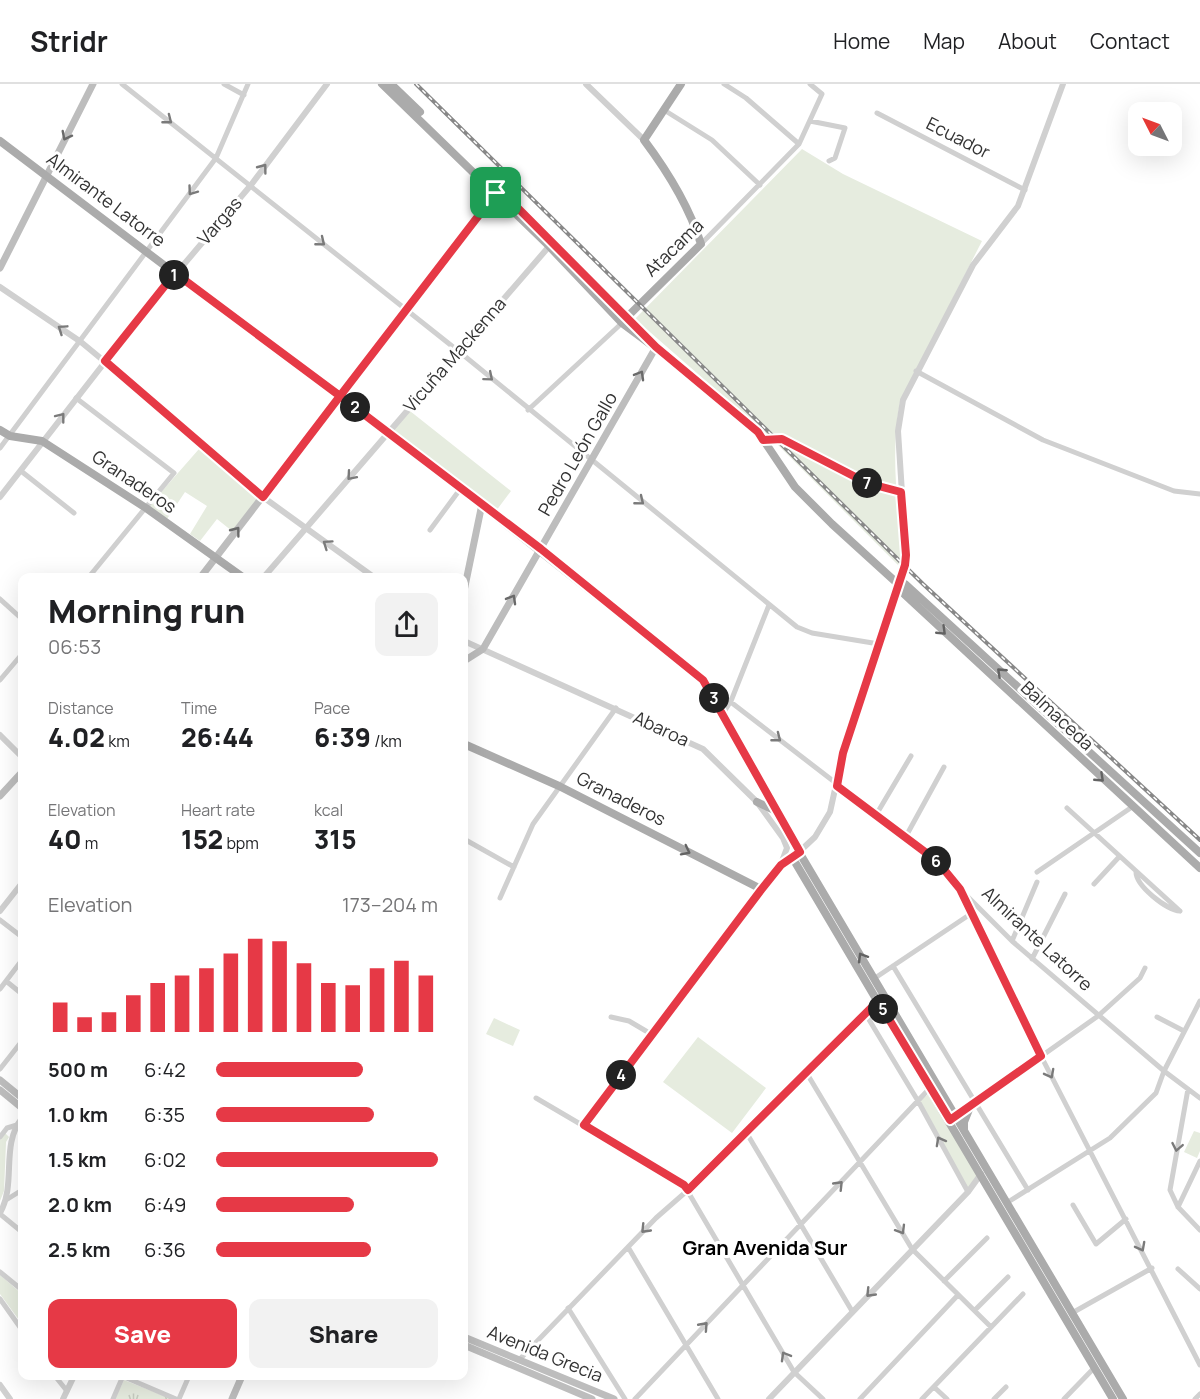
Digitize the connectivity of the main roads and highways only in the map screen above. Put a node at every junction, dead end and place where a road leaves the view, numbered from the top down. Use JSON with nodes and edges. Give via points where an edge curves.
{"nodes":[{"id":1,"x":93,"y":84,"type":"edge"},
{"id":2,"x":382,"y":84,"type":"edge"},
{"id":3,"x":391,"y":84,"type":"edge"},
{"id":4,"x":681,"y":84,"type":"edge"},
{"id":5,"x":0,"y":141,"type":"edge"},
{"id":6,"x":45,"y":176,"type":"junction"},
{"id":7,"x":498,"y":191,"type":"junction"},
{"id":8,"x":0,"y":268,"type":"edge"},
{"id":9,"x":624,"y":320,"type":"junction"},
{"id":10,"x":656,"y":347,"type":"junction"},
{"id":11,"x":340,"y":396,"type":"junction"},
{"id":12,"x":0,"y":430,"type":"edge"},
{"id":13,"x":482,"y":504,"type":"junction"},
{"id":14,"x":541,"y":549,"type":"junction"},
{"id":15,"x":216,"y":558,"type":"junction"},
{"id":16,"x":204,"y":573,"type":"edge"},
{"id":17,"x":237,"y":573,"type":"edge"},
{"id":18,"x":468,"y":573,"type":"edge"},
{"id":19,"x":898,"y":584,"type":"junction"},
{"id":20,"x":468,"y":659,"type":"edge"},
{"id":21,"x":468,"y":746,"type":"edge"},
{"id":22,"x":18,"y":776,"type":"edge"},
{"id":23,"x":0,"y":796,"type":"edge"},
{"id":24,"x":758,"y":802,"type":"road end"},
{"id":25,"x":777,"y":811,"type":"junction"},
{"id":26,"x":1200,"y":853,"type":"edge"},
{"id":27,"x":796,"y":855,"type":"junction"},
{"id":28,"x":1200,"y":868,"type":"edge"},
{"id":29,"x":0,"y":1080,"type":"edge"},
{"id":30,"x":0,"y":1090,"type":"edge"},
{"id":31,"x":18,"y":1095,"type":"edge"},
{"id":32,"x":18,"y":1105,"type":"edge"},
{"id":33,"x":950,"y":1107,"type":"junction"},
{"id":34,"x":953,"y":1118,"type":"junction"},
{"id":35,"x":964,"y":1130,"type":"junction"},
{"id":36,"x":468,"y":1338,"type":"edge"},
{"id":37,"x":468,"y":1346,"type":"edge"},
{"id":38,"x":516,"y":1363,"type":"junction"},
{"id":39,"x":1098,"y":1364,"type":"junction"},
{"id":40,"x":240,"y":1380,"type":"edge"},
{"id":41,"x":232,"y":1399,"type":"edge"},
{"id":42,"x":592,"y":1399,"type":"edge"},
{"id":43,"x":614,"y":1399,"type":"edge"},
{"id":44,"x":1113,"y":1399,"type":"edge"},
{"id":45,"x":1123,"y":1399,"type":"edge"}],
"edges":[{"from":1,"to":6,"type":"main road","one_way":true},
{"from":2,"to":7,"type":"main road","name":"Balmaceda"},
{"from":3,"to":7,"type":"main road","name":"Balmaceda"},
{"from":4,"to":9,"type":"main road","name":"Atacama","via":[[644,140],[684,203],[701,244]]},
{"from":5,"to":6,"type":"main road","name":"Almirante Latorre"},
{"from":6,"to":8,"type":"main road"},
{"from":6,"to":11,"type":"main road","name":"Almirante Latorre"},
{"from":7,"to":9,"type":"main road","name":"Balmaceda"},
{"from":7,"to":11,"type":"main road"},
{"from":9,"to":10,"type":"main road","name":"Balmaceda"},
{"from":14,"to":10,"type":"main road","name":"Pedro León Gallo","one_way":true},
{"from":10,"to":19,"type":"main road","name":"Balmaceda","via":[[758,432],[800,493]]},
{"from":11,"to":13,"type":"main road","name":"Almirante Latorre"},
{"from":15,"to":11,"type":"main road","one_way":true},
{"from":12,"to":15,"type":"main road","name":"Granaderos","via":[[10,436],[42,441]]},
{"from":13,"to":14,"type":"main road","name":"Almirante Latorre"},
{"from":13,"to":18,"type":"main road"},
{"from":20,"to":14,"type":"main road","name":"Pedro León Gallo","one_way":true,"via":[[483,650]]},
{"from":14,"to":25,"type":"main road","name":"Almirante Latorre","via":[[703,680]]},
{"from":15,"to":16,"type":"main road"},
{"from":15,"to":17,"type":"main road","name":"Granaderos"},
{"from":26,"to":19,"type":"main road","name":"Balmaceda","one_way":true,"via":[[905,584]]},
{"from":19,"to":28,"type":"main road","name":"Balmaceda","one_way":true,"via":[[902,592]]},
{"from":21,"to":27,"type":"main road","name":"Granaderos","one_way":true,"via":[[559,786],[761,890],[781,865]]},
{"from":22,"to":23,"type":"main road"},
{"from":24,"to":25,"type":"main road"},
{"from":25,"to":27,"type":"main road"},
{"from":33,"to":27,"type":"main road","one_way":true,"via":[[875,978]]},
{"from":27,"to":34,"type":"main road","via":[[878,1001],[930,1088]]},
{"from":29,"to":31,"type":"main road"},
{"from":30,"to":32,"type":"main road"},
{"from":33,"to":34,"type":"main road"},
{"from":33,"to":35,"type":"main road","via":[[973,1105]]},
{"from":34,"to":35,"type":"main road"},
{"from":34,"to":39,"type":"main road","via":[[981,1174]]},
{"from":35,"to":39,"type":"main road","via":[[1072,1312]]},
{"from":36,"to":38,"type":"main road","name":"Avenida Grecia"},
{"from":37,"to":38,"type":"main road","name":"Avenida Grecia"},
{"from":38,"to":42,"type":"main road","name":"Avenida Grecia"},
{"from":38,"to":43,"type":"main road","name":"Avenida Grecia"},
{"from":39,"to":44,"type":"main road"},
{"from":39,"to":45,"type":"main road"},
{"from":40,"to":41,"type":"main road"}]}
